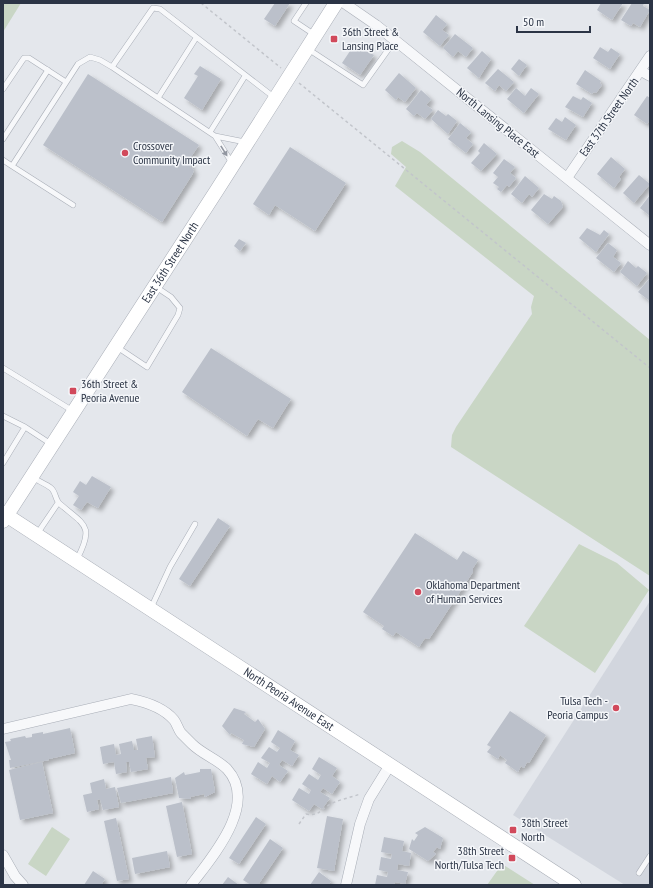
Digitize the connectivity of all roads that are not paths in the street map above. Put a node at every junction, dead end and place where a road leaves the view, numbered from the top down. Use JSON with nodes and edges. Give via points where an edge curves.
{"nodes":[{"id":1,"x":306,"y":3,"type":"edge"},
{"id":2,"x":335,"y":5,"type":"edge"},
{"id":3,"x":316,"y":35,"type":"junction"},
{"id":4,"x":196,"y":38,"type":"junction"},
{"id":5,"x":394,"y":40,"type":"junction"},
{"id":6,"x":307,"y":49,"type":"junction"},
{"id":7,"x":650,"y":56,"type":"edge"},
{"id":8,"x":112,"y":66,"type":"junction"},
{"id":9,"x":48,"y":70,"type":"junction"},
{"id":10,"x":641,"y":70,"type":"junction"},
{"id":11,"x":245,"y":76,"type":"junction"},
{"id":12,"x":650,"y":76,"type":"edge"},
{"id":13,"x":66,"y":82,"type":"junction"},
{"id":14,"x":3,"y":90,"type":"edge"},
{"id":15,"x":158,"y":98,"type":"junction"},
{"id":16,"x":276,"y":98,"type":"junction"},
{"id":17,"x":210,"y":132,"type":"junction"},
{"id":18,"x":215,"y":136,"type":"junction"},
{"id":19,"x":3,"y":139,"type":"edge"},
{"id":20,"x":247,"y":143,"type":"junction"},
{"id":21,"x":3,"y":160,"type":"edge"},
{"id":22,"x":233,"y":165,"type":"junction"},
{"id":23,"x":12,"y":166,"type":"junction"},
{"id":24,"x":567,"y":178,"type":"junction"},
{"id":25,"x":73,"y":205,"type":"dead end"},
{"id":26,"x":650,"y":245,"type":"edge"},
{"id":27,"x":155,"y":286,"type":"junction"},
{"id":28,"x":116,"y":346,"type":"junction"},
{"id":29,"x":3,"y":368,"type":"edge"},
{"id":30,"x":74,"y":411,"type":"junction"},
{"id":31,"x":3,"y":416,"type":"edge"},
{"id":32,"x":25,"y":427,"type":"junction"},
{"id":33,"x":52,"y":445,"type":"junction"},
{"id":34,"x":3,"y":463,"type":"edge"},
{"id":35,"x":32,"y":477,"type":"junction"},
{"id":36,"x":58,"y":503,"type":"junction"},
{"id":37,"x":4,"y":516,"type":"edge"},
{"id":38,"x":195,"y":524,"type":"dead end"},
{"id":39,"x":37,"y":535,"type":"junction"},
{"id":40,"x":77,"y":560,"type":"junction"},
{"id":41,"x":150,"y":609,"type":"junction"},
{"id":42,"x":3,"y":729,"type":"edge"},
{"id":43,"x":390,"y":765,"type":"junction"},
{"id":44,"x":3,"y":855,"type":"edge"},
{"id":45,"x":650,"y":856,"type":"edge"},
{"id":46,"x":639,"y":873,"type":"dead end"},
{"id":47,"x":348,"y":884,"type":"edge"},
{"id":48,"x":23,"y":885,"type":"edge"},
{"id":49,"x":190,"y":885,"type":"edge"},
{"id":50,"x":574,"y":885,"type":"edge"}],
"edges":[{"from":1,"to":3,"type":"lane","via":[[294,21]]},
{"from":2,"to":3,"type":"main road","name":"East 36th Street North"},
{"from":2,"to":5,"type":"street","name":"North Lansing Place East"},
{"from":3,"to":6,"type":"main road","name":"East 36th Street North"},
{"from":4,"to":8,"type":"lane","via":[[160,9],[153,8]]},
{"from":4,"to":11,"type":"lane"},
{"from":4,"to":15,"type":"lane"},
{"from":5,"to":6,"type":"lane","via":[[362,85]]},
{"from":5,"to":24,"type":"street","name":"North Lansing Place East"},
{"from":6,"to":16,"type":"main road","name":"East 36th Street North"},
{"from":7,"to":10,"type":"street","name":"East 37th Street North"},
{"from":8,"to":13,"type":"lane","via":[[96,58],[84,59]]},
{"from":8,"to":15,"type":"lane"},
{"from":9,"to":13,"type":"lane"},
{"from":9,"to":14,"type":"lane","via":[[29,58],[24,58]]},
{"from":9,"to":19,"type":"lane"},
{"from":10,"to":12,"type":"street"},
{"from":10,"to":24,"type":"street","name":"East 37th Street North"},
{"from":11,"to":16,"type":"lane"},
{"from":11,"to":17,"type":"lane"},
{"from":13,"to":23,"type":"lane"},
{"from":15,"to":17,"type":"lane"},
{"from":16,"to":20,"type":"main road","name":"East 36th Street North"},
{"from":17,"to":18,"type":"lane"},
{"from":18,"to":20,"type":"lane"},
{"from":18,"to":22,"type":"lane","one_way":true},
{"from":20,"to":22,"type":"main road","name":"East 36th Street North"},
{"from":21,"to":23,"type":"lane"},
{"from":22,"to":27,"type":"main road","name":"East 36th Street North"},
{"from":23,"to":25,"type":"lane"},
{"from":24,"to":26,"type":"street","name":"North Lansing Place East"},
{"from":27,"to":28,"type":"main road","name":"East 36th Street North"},
{"from":27,"to":28,"type":"lane","via":[[174,300],[180,308],[147,368]]},
{"from":28,"to":30,"type":"main road","name":"East 36th Street North"},
{"from":29,"to":30,"type":"lane"},
{"from":30,"to":33,"type":"main road","name":"East 36th Street North"},
{"from":31,"to":32,"type":"lane"},
{"from":32,"to":33,"type":"lane"},
{"from":32,"to":34,"type":"lane"},
{"from":33,"to":35,"type":"main road","name":"East 36th Street North"},
{"from":35,"to":36,"type":"lane","via":[[52,489]]},
{"from":35,"to":37,"type":"main road","name":"East 36th Street North"},
{"from":36,"to":39,"type":"lane"},
{"from":36,"to":40,"type":"lane","via":[[85,526],[84,546]]},
{"from":37,"to":39,"type":"main road","name":"North Peoria Avenue East"},
{"from":38,"to":41,"type":"lane"},
{"from":39,"to":40,"type":"main road","name":"North Peoria Avenue East"},
{"from":40,"to":41,"type":"main road","name":"North Peoria Avenue East"},
{"from":41,"to":43,"type":"main road","name":"North Peoria Avenue East"},
{"from":42,"to":49,"type":"street","via":[[130,699],[148,703],[174,720],[181,733],[196,748],[216,759],[227,770],[235,783],[238,798],[225,838]]},
{"from":43,"to":47,"type":"street","via":[[369,799],[360,824]]},
{"from":43,"to":50,"type":"main road","name":"North Peoria Avenue East"},
{"from":44,"to":48,"type":"street"},
{"from":45,"to":46,"type":"lane"}]}
